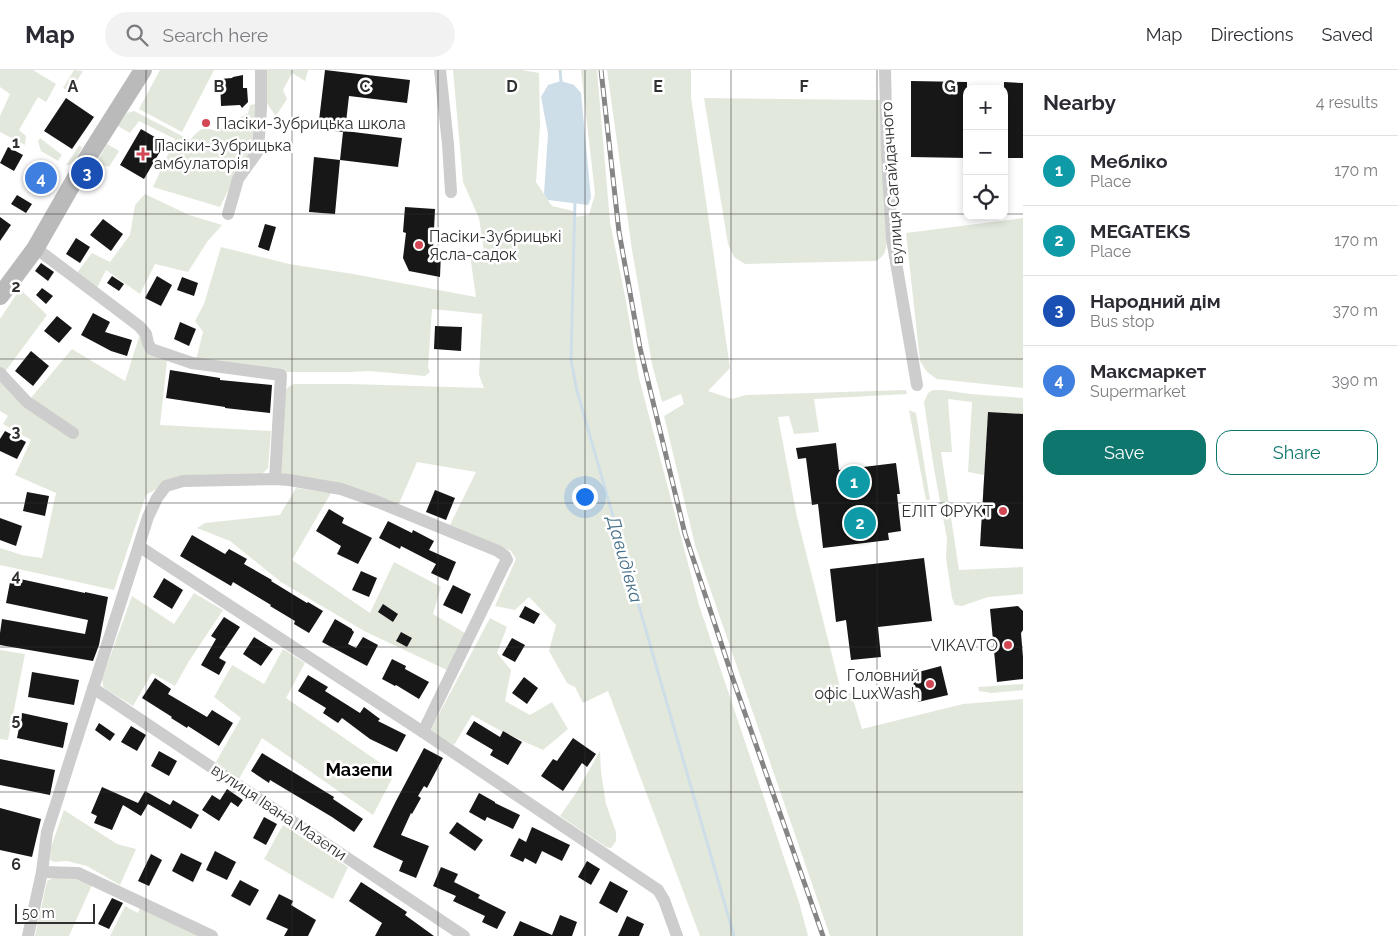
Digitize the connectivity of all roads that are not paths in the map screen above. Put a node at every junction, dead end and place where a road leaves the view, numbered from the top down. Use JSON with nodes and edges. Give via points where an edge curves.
{"nodes":[{"id":1,"x":143,"y":70,"type":"edge"},
{"id":2,"x":260,"y":70,"type":"edge"},
{"id":3,"x":440,"y":70,"type":"edge"},
{"id":4,"x":885,"y":70,"type":"edge"},
{"id":5,"x":451,"y":192,"type":"dead end"},
{"id":6,"x":228,"y":214,"type":"dead end"},
{"id":7,"x":35,"y":249,"type":"junction"},
{"id":8,"x":0,"y":296,"type":"edge"},
{"id":9,"x":0,"y":373,"type":"edge"},
{"id":10,"x":917,"y":385,"type":"dead end"},
{"id":11,"x":74,"y":433,"type":"dead end"},
{"id":12,"x":275,"y":479,"type":"junction"},
{"id":13,"x":140,"y":547,"type":"junction"},
{"id":14,"x":93,"y":688,"type":"junction"},
{"id":15,"x":423,"y":732,"type":"junction"},
{"id":16,"x":42,"y":872,"type":"junction"},
{"id":17,"x":28,"y":936,"type":"edge"},
{"id":18,"x":212,"y":936,"type":"edge"},
{"id":19,"x":464,"y":936,"type":"edge"},
{"id":20,"x":677,"y":936,"type":"edge"}],
"edges":[{"from":1,"to":7,"type":"main road"},
{"from":2,"to":6,"type":"street","via":[[258,151],[238,179]]},
{"from":3,"to":5,"type":"street"},
{"from":4,"to":10,"type":"street","name":"вулиця Сагайдачного","via":[[892,239]]},
{"from":7,"to":8,"type":"main road"},
{"from":7,"to":12,"type":"street","via":[[139,326],[152,349],[192,363],[281,376]]},
{"from":9,"to":11,"type":"street","via":[[27,402]]},
{"from":12,"to":13,"type":"street","via":[[183,481],[166,486],[156,498]]},
{"from":12,"to":15,"type":"street","via":[[341,489],[480,543],[505,556],[504,565]]},
{"from":13,"to":14,"type":"street"},
{"from":13,"to":15,"type":"street"},
{"from":14,"to":16,"type":"street","via":[[48,832]]},
{"from":14,"to":19,"type":"street","name":"вулиця Івана Мазепи"},
{"from":15,"to":20,"type":"street","via":[[658,890]]},
{"from":16,"to":17,"type":"street"},
{"from":16,"to":18,"type":"street","via":[[78,872]]}]}
